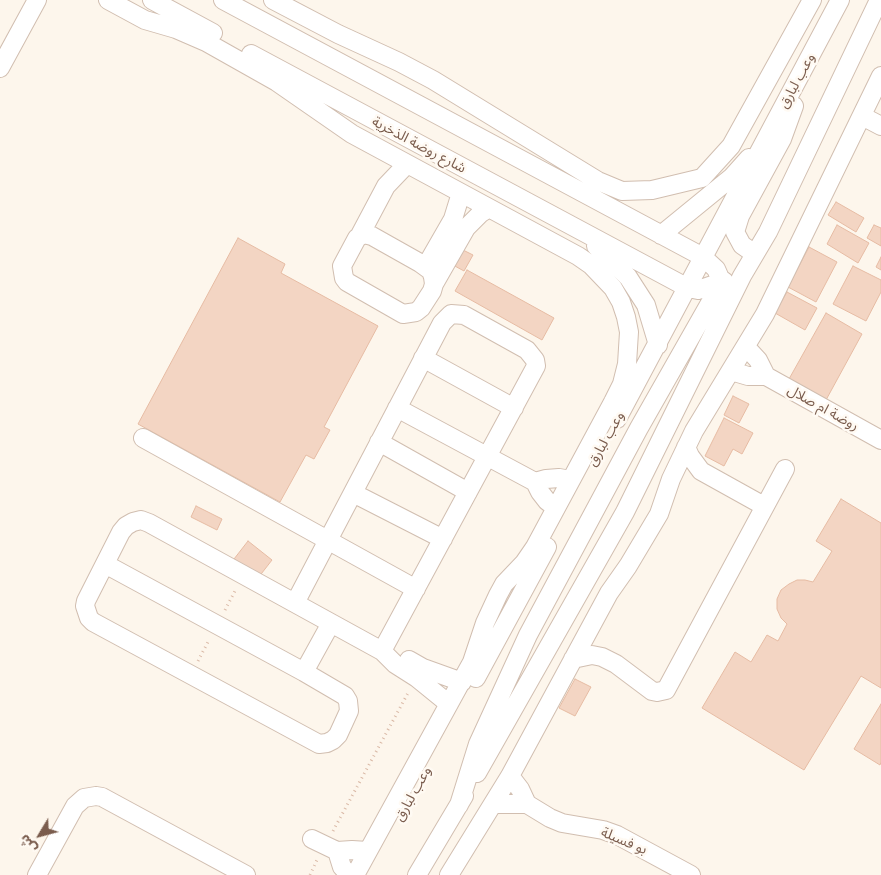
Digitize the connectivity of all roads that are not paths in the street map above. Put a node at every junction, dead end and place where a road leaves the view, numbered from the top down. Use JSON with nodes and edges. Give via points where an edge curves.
{"nodes":[{"id":1,"x":37,"y":0,"type":"edge"},
{"id":2,"x":108,"y":0,"type":"edge"},
{"id":3,"x":152,"y":0,"type":"edge"},
{"id":4,"x":223,"y":0,"type":"edge"},
{"id":5,"x":273,"y":0,"type":"edge"},
{"id":6,"x":812,"y":0,"type":"edge"},
{"id":7,"x":840,"y":0,"type":"edge"},
{"id":8,"x":880,"y":0,"type":"edge"},
{"id":9,"x":133,"y":6,"type":"edge"},
{"id":10,"x":299,"y":15,"type":"junction"},
{"id":11,"x":876,"y":18,"type":"edge"},
{"id":12,"x":818,"y":40,"type":"junction"},
{"id":13,"x":304,"y":43,"type":"junction"},
{"id":14,"x":0,"y":68,"type":"edge"},
{"id":15,"x":881,"y":76,"type":"edge"},
{"id":16,"x":862,"y":116,"type":"junction"},
{"id":17,"x":881,"y":126,"type":"edge"},
{"id":18,"x":766,"y":139,"type":"junction"},
{"id":19,"x":407,"y":164,"type":"junction"},
{"id":20,"x":461,"y":193,"type":"junction"},
{"id":21,"x":489,"y":208,"type":"junction"},
{"id":22,"x":576,"y":229,"type":"junction"},
{"id":23,"x":360,"y":235,"type":"junction"},
{"id":24,"x":661,"y":235,"type":"junction"},
{"id":25,"x":755,"y":254,"type":"junction"},
{"id":26,"x":703,"y":257,"type":"junction"},
{"id":27,"x":426,"y":266,"type":"junction"},
{"id":28,"x":745,"y":271,"type":"junction"},
{"id":29,"x":434,"y":284,"type":"junction"},
{"id":30,"x":719,"y":284,"type":"junction"},
{"id":31,"x":688,"y":288,"type":"junction"},
{"id":32,"x":658,"y":345,"type":"junction"},
{"id":33,"x":746,"y":347,"type":"junction"},
{"id":34,"x":423,"y":358,"type":"junction"},
{"id":35,"x":731,"y":371,"type":"junction"},
{"id":36,"x":766,"y":376,"type":"junction"},
{"id":37,"x":397,"y":408,"type":"junction"},
{"id":38,"x":514,"y":408,"type":"junction"},
{"id":39,"x":143,"y":438,"type":"dead end"},
{"id":40,"x":881,"y":440,"type":"edge"},
{"id":41,"x":379,"y":442,"type":"junction"},
{"id":42,"x":686,"y":448,"type":"junction"},
{"id":43,"x":487,"y":458,"type":"junction"},
{"id":44,"x":785,"y":469,"type":"dead end"},
{"id":45,"x":571,"y":480,"type":"junction"},
{"id":46,"x":535,"y":482,"type":"junction"},
{"id":47,"x":468,"y":492,"type":"junction"},
{"id":48,"x":353,"y":493,"type":"junction"},
{"id":49,"x":764,"y":506,"type":"junction"},
{"id":50,"x":556,"y":508,"type":"junction"},
{"id":51,"x":625,"y":512,"type":"junction"},
{"id":52,"x":443,"y":539,"type":"junction"},
{"id":53,"x":327,"y":540,"type":"junction"},
{"id":54,"x":638,"y":547,"type":"junction"},
{"id":55,"x":105,"y":564,"type":"junction"},
{"id":56,"x":416,"y":590,"type":"junction"},
{"id":57,"x":295,"y":603,"type":"junction"},
{"id":58,"x":331,"y":623,"type":"junction"},
{"id":59,"x":382,"y":651,"type":"junction"},
{"id":60,"x":573,"y":659,"type":"junction"},
{"id":61,"x":304,"y":672,"type":"junction"},
{"id":62,"x":420,"y":673,"type":"junction"},
{"id":63,"x":462,"y":682,"type":"junction"},
{"id":64,"x":449,"y":704,"type":"junction"},
{"id":65,"x":510,"y":776,"type":"junction"},
{"id":66,"x":493,"y":804,"type":"junction"},
{"id":67,"x":527,"y":804,"type":"junction"},
{"id":68,"x":459,"y":805,"type":"junction"},
{"id":69,"x":368,"y":852,"type":"junction"},
{"id":70,"x":37,"y":875,"type":"edge"},
{"id":71,"x":246,"y":875,"type":"edge"},
{"id":72,"x":350,"y":875,"type":"edge"},
{"id":73,"x":356,"y":875,"type":"edge"},
{"id":74,"x":369,"y":875,"type":"edge"},
{"id":75,"x":417,"y":875,"type":"edge"},
{"id":76,"x":448,"y":875,"type":"edge"},
{"id":77,"x":691,"y":875,"type":"edge"}],
"edges":[{"from":1,"to":14,"type":"street"},
{"from":2,"to":9,"type":"street"},
{"from":3,"to":22,"type":"street","name":"شارع روضة الذخرية"},
{"from":4,"to":13,"type":"street"},
{"from":5,"to":10,"type":"street"},
{"from":6,"to":10,"type":"street","via":[[731,146],[702,178],[652,190],[622,192],[598,181],[416,71]]},
{"from":7,"to":12,"type":"street","name":"وعب لبارق"},
{"from":8,"to":11,"type":"street"},
{"from":9,"to":19,"type":"street","via":[[145,20],[206,42],[277,82],[346,130]]},
{"from":10,"to":13,"type":"street","via":[[306,33]]},
{"from":11,"to":25,"type":"street"},
{"from":12,"to":18,"type":"street","name":"وعب لبارق"},
{"from":12,"to":25,"type":"street","via":[[782,139],[737,224],[735,232],[742,245]]},
{"from":13,"to":24,"type":"street"},
{"from":15,"to":16,"type":"street"},
{"from":16,"to":17,"type":"street"},
{"from":16,"to":33,"type":"street"},
{"from":18,"to":24,"type":"street","via":[[732,177]]},
{"from":18,"to":26,"type":"street","name":"وعب لبارق"},
{"from":19,"to":20,"type":"street"},
{"from":19,"to":23,"type":"street","via":[[386,186]]},
{"from":20,"to":21,"type":"street"},
{"from":20,"to":27,"type":"street","via":[[453,219]]},
{"from":21,"to":29,"type":"street","via":[[466,228]]},
{"from":21,"to":45,"type":"street","via":[[591,265],[613,288],[626,317],[629,348],[622,384]]},
{"from":22,"to":31,"type":"street","name":"شارع روضة الذخرية"},
{"from":22,"to":32,"type":"street","via":[[628,277],[646,304]]},
{"from":23,"to":27,"type":"street","via":[[372,236]]},
{"from":23,"to":29,"type":"street","via":[[342,266],[344,278],[352,286],[403,314],[421,308]]},
{"from":24,"to":26,"type":"street"},
{"from":25,"to":28,"type":"street"},
{"from":26,"to":30,"type":"street","via":[[716,269]]},
{"from":26,"to":31,"type":"street","name":"وعب لبارق"},
{"from":27,"to":29,"type":"street"},
{"from":28,"to":30,"type":"street"},
{"from":28,"to":51,"type":"street"},
{"from":30,"to":31,"type":"street","via":[[698,290]]},
{"from":30,"to":68,"type":"street","via":[[528,635],[478,744]]},
{"from":31,"to":32,"type":"street","name":"وعب لبارق"},
{"from":32,"to":74,"type":"street","name":"وعب لبارق"},
{"from":33,"to":35,"type":"street"},
{"from":33,"to":36,"type":"street"},
{"from":34,"to":37,"type":"street"},
{"from":34,"to":38,"type":"street"},
{"from":34,"to":38,"type":"street","via":[[442,323],[451,314],[464,315],[496,332],[527,350],[535,360],[536,366]]},
{"from":35,"to":36,"type":"street","via":[[748,376]]},
{"from":35,"to":42,"type":"street"},
{"from":36,"to":40,"type":"street","name":"روضة ام صلال"},
{"from":37,"to":41,"type":"street"},
{"from":37,"to":43,"type":"street"},
{"from":38,"to":43,"type":"street"},
{"from":39,"to":53,"type":"street"},
{"from":41,"to":47,"type":"street"},
{"from":41,"to":48,"type":"street"},
{"from":42,"to":49,"type":"street","via":[[701,471]]},
{"from":42,"to":54,"type":"street","via":[[670,479],[659,514]]},
{"from":43,"to":46,"type":"street"},
{"from":43,"to":47,"type":"street"},
{"from":44,"to":49,"type":"street"},
{"from":45,"to":46,"type":"street","via":[[559,478]]},
{"from":45,"to":50,"type":"street"},
{"from":46,"to":50,"type":"street","via":[[547,501]]},
{"from":47,"to":52,"type":"street"},
{"from":48,"to":52,"type":"street"},
{"from":48,"to":53,"type":"street"},
{"from":49,"to":60,"type":"street","via":[[666,690],[652,691],[602,657],[592,655]]},
{"from":50,"to":63,"type":"street","via":[[530,556],[498,595]]},
{"from":51,"to":54,"type":"street"},
{"from":51,"to":68,"type":"street"},
{"from":52,"to":56,"type":"street"},
{"from":53,"to":56,"type":"street"},
{"from":53,"to":57,"type":"street"},
{"from":54,"to":60,"type":"street"},
{"from":55,"to":57,"type":"street","via":[[126,526],[141,520]]},
{"from":55,"to":61,"type":"street"},
{"from":55,"to":61,"type":"street","via":[[85,606],[93,622],[312,741],[327,743],[338,735],[349,711],[348,701],[340,692]]},
{"from":56,"to":59,"type":"street"},
{"from":57,"to":58,"type":"street"},
{"from":58,"to":59,"type":"street"},
{"from":58,"to":61,"type":"street"},
{"from":59,"to":62,"type":"street","via":[[399,655]]},
{"from":60,"to":65,"type":"street"},
{"from":62,"to":63,"type":"street"},
{"from":62,"to":64,"type":"street"},
{"from":63,"to":64,"type":"street"},
{"from":64,"to":69,"type":"street"},
{"from":65,"to":66,"type":"street"},
{"from":65,"to":67,"type":"street","name":"بو فسيلة"},
{"from":66,"to":67,"type":"street"},
{"from":66,"to":76,"type":"street"},
{"from":67,"to":77,"type":"street","name":"بو فسيلة","via":[[562,823],[617,835]]},
{"from":68,"to":75,"type":"street"},
{"from":69,"to":72,"type":"street","via":[[325,846]]},
{"from":69,"to":73,"type":"street"},
{"from":70,"to":71,"type":"street","via":[[75,806],[84,798],[96,796]]}]}
